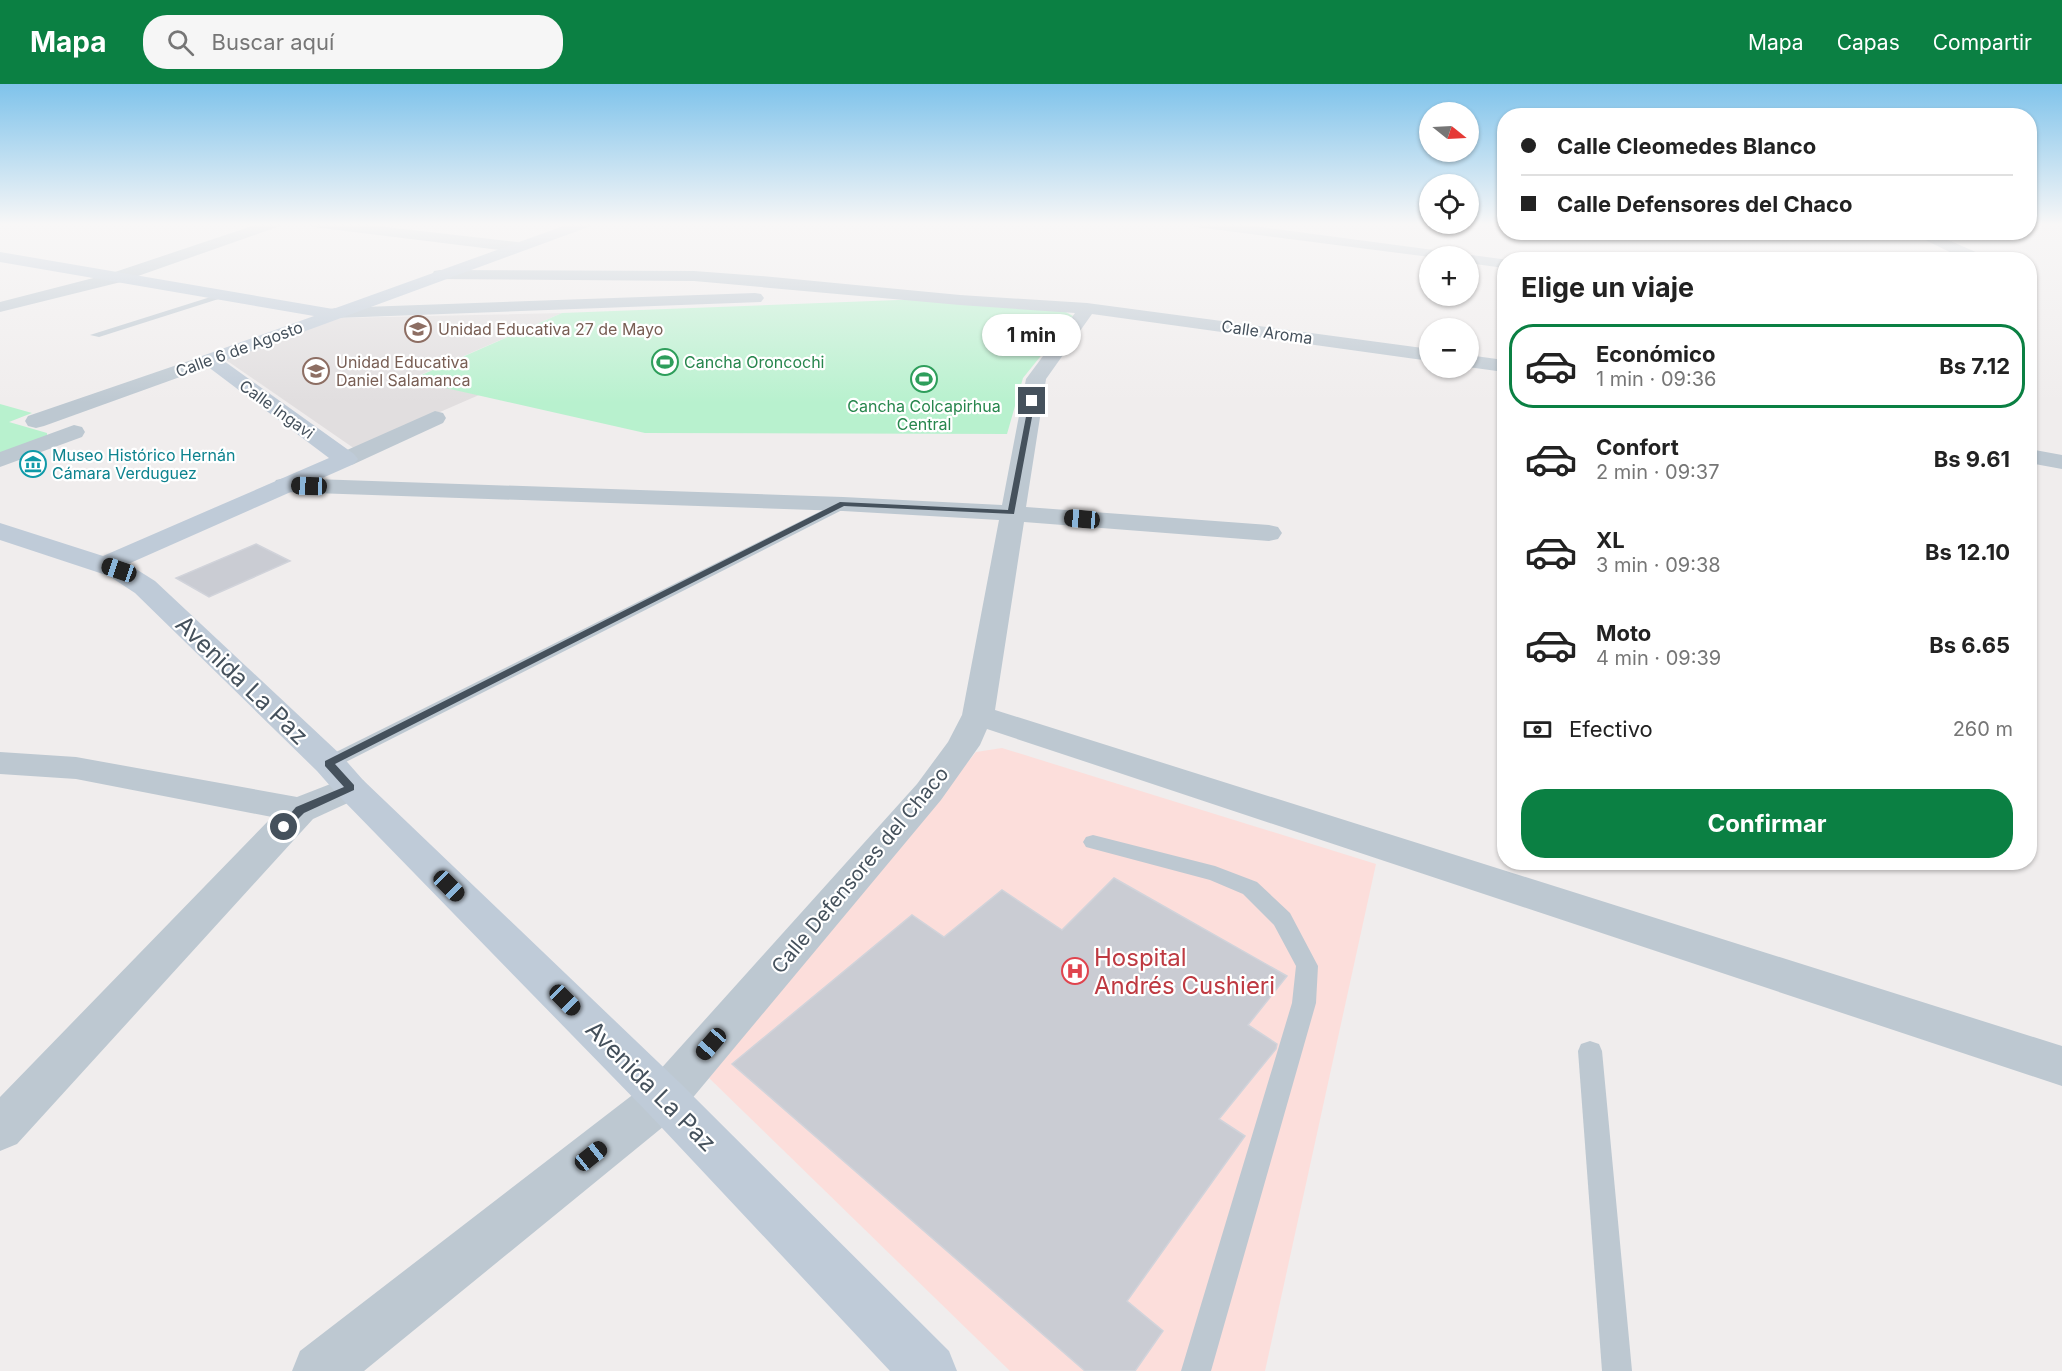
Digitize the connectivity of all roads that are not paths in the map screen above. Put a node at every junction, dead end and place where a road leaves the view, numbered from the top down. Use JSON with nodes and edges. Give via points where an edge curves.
{"nodes":[{"id":1,"x":95,"y":283,"type":"edge"},
{"id":2,"x":145,"y":283,"type":"edge"},
{"id":3,"x":418,"y":283,"type":"edge"},
{"id":4,"x":775,"y":283,"type":"edge"},
{"id":5,"x":888,"y":293,"type":"junction"},
{"id":6,"x":223,"y":296,"type":"junction"},
{"id":7,"x":0,"y":307,"type":"edge"},
{"id":8,"x":1087,"y":308,"type":"junction"},
{"id":9,"x":336,"y":313,"type":"junction"},
{"id":10,"x":95,"y":335,"type":"dead end"},
{"id":11,"x":1419,"y":353,"type":"edge"},
{"id":12,"x":208,"y":360,"type":"junction"},
{"id":13,"x":1479,"y":363,"type":"edge"},
{"id":14,"x":1497,"y":365,"type":"edge"},
{"id":15,"x":435,"y":418,"type":"dead end"},
{"id":16,"x":2037,"y":457,"type":"edge"},
{"id":17,"x":346,"y":459,"type":"junction"},
{"id":18,"x":0,"y":460,"type":"edge"},
{"id":19,"x":2062,"y":462,"type":"edge"},
{"id":20,"x":285,"y":485,"type":"junction"},
{"id":21,"x":843,"y":504,"type":"junction"},
{"id":22,"x":1012,"y":513,"type":"junction"},
{"id":23,"x":0,"y":531,"type":"edge"},
{"id":24,"x":1269,"y":533,"type":"dead end"},
{"id":25,"x":104,"y":565,"type":"junction"},
{"id":26,"x":978,"y":715,"type":"junction"},
{"id":27,"x":0,"y":763,"type":"edge"},
{"id":28,"x":340,"y":776,"type":"junction"},
{"id":29,"x":300,"y":810,"type":"junction"},
{"id":30,"x":1093,"y":842,"type":"dead end"},
{"id":31,"x":1590,"y":1051,"type":"dead end"},
{"id":32,"x":2062,"y":1066,"type":"edge"},
{"id":33,"x":664,"y":1098,"type":"junction"},
{"id":34,"x":0,"y":1129,"type":"edge"},
{"id":35,"x":320,"y":1371,"type":"edge"},
{"id":36,"x":929,"y":1371,"type":"edge"},
{"id":37,"x":1196,"y":1371,"type":"edge"},
{"id":38,"x":1617,"y":1371,"type":"edge"}],
"edges":[{"from":1,"to":7,"type":"street"},
{"from":2,"to":6,"type":"main road"},
{"from":3,"to":9,"type":"main road","name":"Calle 6 de Agosto"},
{"from":4,"to":5,"type":"street"},
{"from":5,"to":8,"type":"street","name":"Calle Aroma"},
{"from":5,"to":9,"type":"street"},
{"from":6,"to":9,"type":"main road"},
{"from":6,"to":10,"type":"lane"},
{"from":8,"to":11,"type":"street","name":"Calle Aroma"},
{"from":8,"to":22,"type":"street","name":"Calle Defensores del Chaco","via":[[1036,379]]},
{"from":9,"to":12,"type":"main road","name":"Calle 6 de Agosto"},
{"from":12,"to":17,"type":"main road","name":"Calle Ingavi"},
{"from":12,"to":18,"type":"street","name":"Calle 6 de Agosto","via":[[36,421],[74,432]]},
{"from":13,"to":14,"type":"street"},
{"from":15,"to":17,"type":"street"},
{"from":16,"to":19,"type":"street"},
{"from":17,"to":20,"type":"main road"},
{"from":20,"to":21,"type":"street"},
{"from":20,"to":25,"type":"main road"},
{"from":21,"to":22,"type":"street"},
{"from":21,"to":28,"type":"lane"},
{"from":22,"to":24,"type":"street"},
{"from":22,"to":26,"type":"street","name":"Calle Defensores del Chaco"},
{"from":23,"to":25,"type":"main road","name":"Avenida La Paz"},
{"from":25,"to":28,"type":"main road","name":"Avenida La Paz","via":[[145,587]]},
{"from":26,"to":32,"type":"street"},
{"from":26,"to":33,"type":"street","name":"Calle Defensores del Chaco","via":[[963,745],[929,792]]},
{"from":27,"to":29,"type":"street","via":[[76,768]]},
{"from":28,"to":29,"type":"street"},
{"from":28,"to":33,"type":"main road","name":"Avenida La Paz"},
{"from":29,"to":34,"type":"street"},
{"from":30,"to":37,"type":"lane","via":[[1215,874],[1250,888],[1282,919],[1306,966],[1304,1003]]},
{"from":31,"to":38,"type":"lane"},
{"from":33,"to":35,"type":"street","name":"Calle Defensores del Chaco"},
{"from":33,"to":36,"type":"main road","name":"Avenida La Paz"}]}
